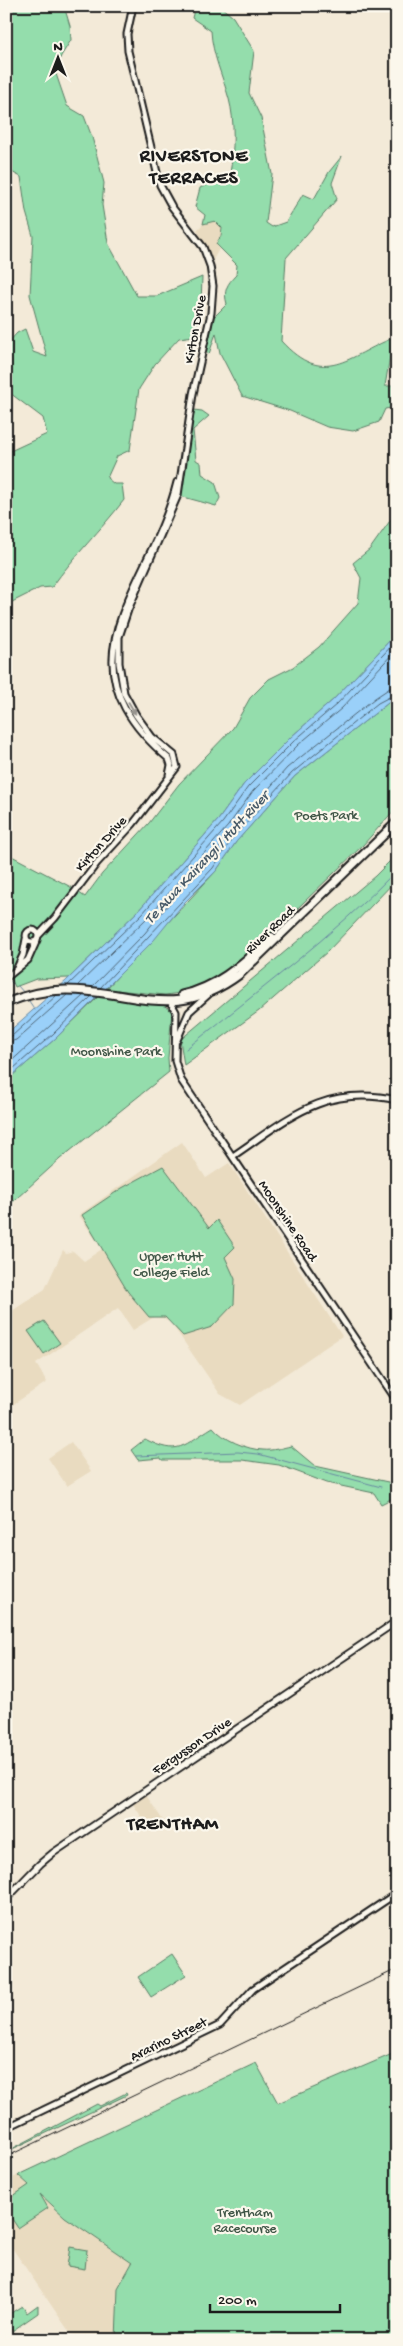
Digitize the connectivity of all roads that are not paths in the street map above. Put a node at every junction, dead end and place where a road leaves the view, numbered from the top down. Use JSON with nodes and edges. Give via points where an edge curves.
{"nodes":[{"id":1,"x":133,"y":6,"type":"edge"},
{"id":2,"x":397,"y":818,"type":"edge"},
{"id":3,"x":397,"y":822,"type":"edge"},
{"id":4,"x":49,"y":924,"type":"junction"},
{"id":5,"x":34,"y":930,"type":"junction"},
{"id":6,"x":38,"y":938,"type":"junction"},
{"id":7,"x":26,"y":939,"type":"junction"},
{"id":8,"x":13,"y":972,"type":"junction"},
{"id":9,"x":6,"y":978,"type":"edge"},
{"id":10,"x":213,"y":991,"type":"junction"},
{"id":11,"x":131,"y":997,"type":"junction"},
{"id":12,"x":10,"y":1001,"type":"edge"},
{"id":13,"x":170,"y":1002,"type":"junction"},
{"id":14,"x":174,"y":1048,"type":"junction"},
{"id":15,"x":397,"y":1100,"type":"edge"},
{"id":16,"x":233,"y":1156,"type":"junction"},
{"id":17,"x":397,"y":1401,"type":"edge"},
{"id":18,"x":397,"y":1621,"type":"edge"},
{"id":19,"x":397,"y":1893,"type":"edge"},
{"id":20,"x":6,"y":1899,"type":"edge"},
{"id":21,"x":6,"y":2128,"type":"edge"}],
"edges":[{"from":1,"to":4,"type":"street","name":"Kirton Drive","via":[[127,34],[128,51],[160,185],[172,207],[203,247],[213,286],[178,495],[128,610],[118,650],[121,686],[128,701],[152,737],[176,758],[177,767],[128,830],[79,883]]},
{"from":2,"to":11,"type":"highway","name":"River Road","via":[[224,979],[179,996]]},
{"from":3,"to":10,"type":"highway","name":"River Road","via":[[244,970]]},
{"from":4,"to":5,"type":"street"},
{"from":4,"to":6,"type":"street","name":"Kirton Drive"},
{"from":5,"to":6,"type":"street"},
{"from":5,"to":7,"type":"street","via":[[27,931]]},
{"from":6,"to":7,"type":"street","via":[[31,942]]},
{"from":6,"to":8,"type":"street","name":"Kirton Drive","via":[[30,956]]},
{"from":7,"to":8,"type":"street","via":[[21,960]]},
{"from":8,"to":9,"type":"street","name":"Kirton Drive"},
{"from":10,"to":13,"type":"highway","name":"River Road"},
{"from":10,"to":14,"type":"street","name":"Moonshine Road","via":[[189,1012]]},
{"from":11,"to":12,"type":"highway","name":"River Road","via":[[60,990]]},
{"from":11,"to":13,"type":"highway","name":"River Road"},
{"from":13,"to":14,"type":"street","name":"Moonshine Road","via":[[176,1012]]},
{"from":14,"to":16,"type":"street","name":"Moonshine Road","via":[[181,1080]]},
{"from":15,"to":16,"type":"street","via":[[356,1094],[322,1101],[290,1116]]},
{"from":16,"to":17,"type":"street","name":"Moonshine Road"},
{"from":18,"to":20,"type":"main road","name":"Fergusson Drive","via":[[53,1853]]},
{"from":19,"to":21,"type":"street","name":"Ararino Street","via":[[253,1989],[220,2025]]}]}
